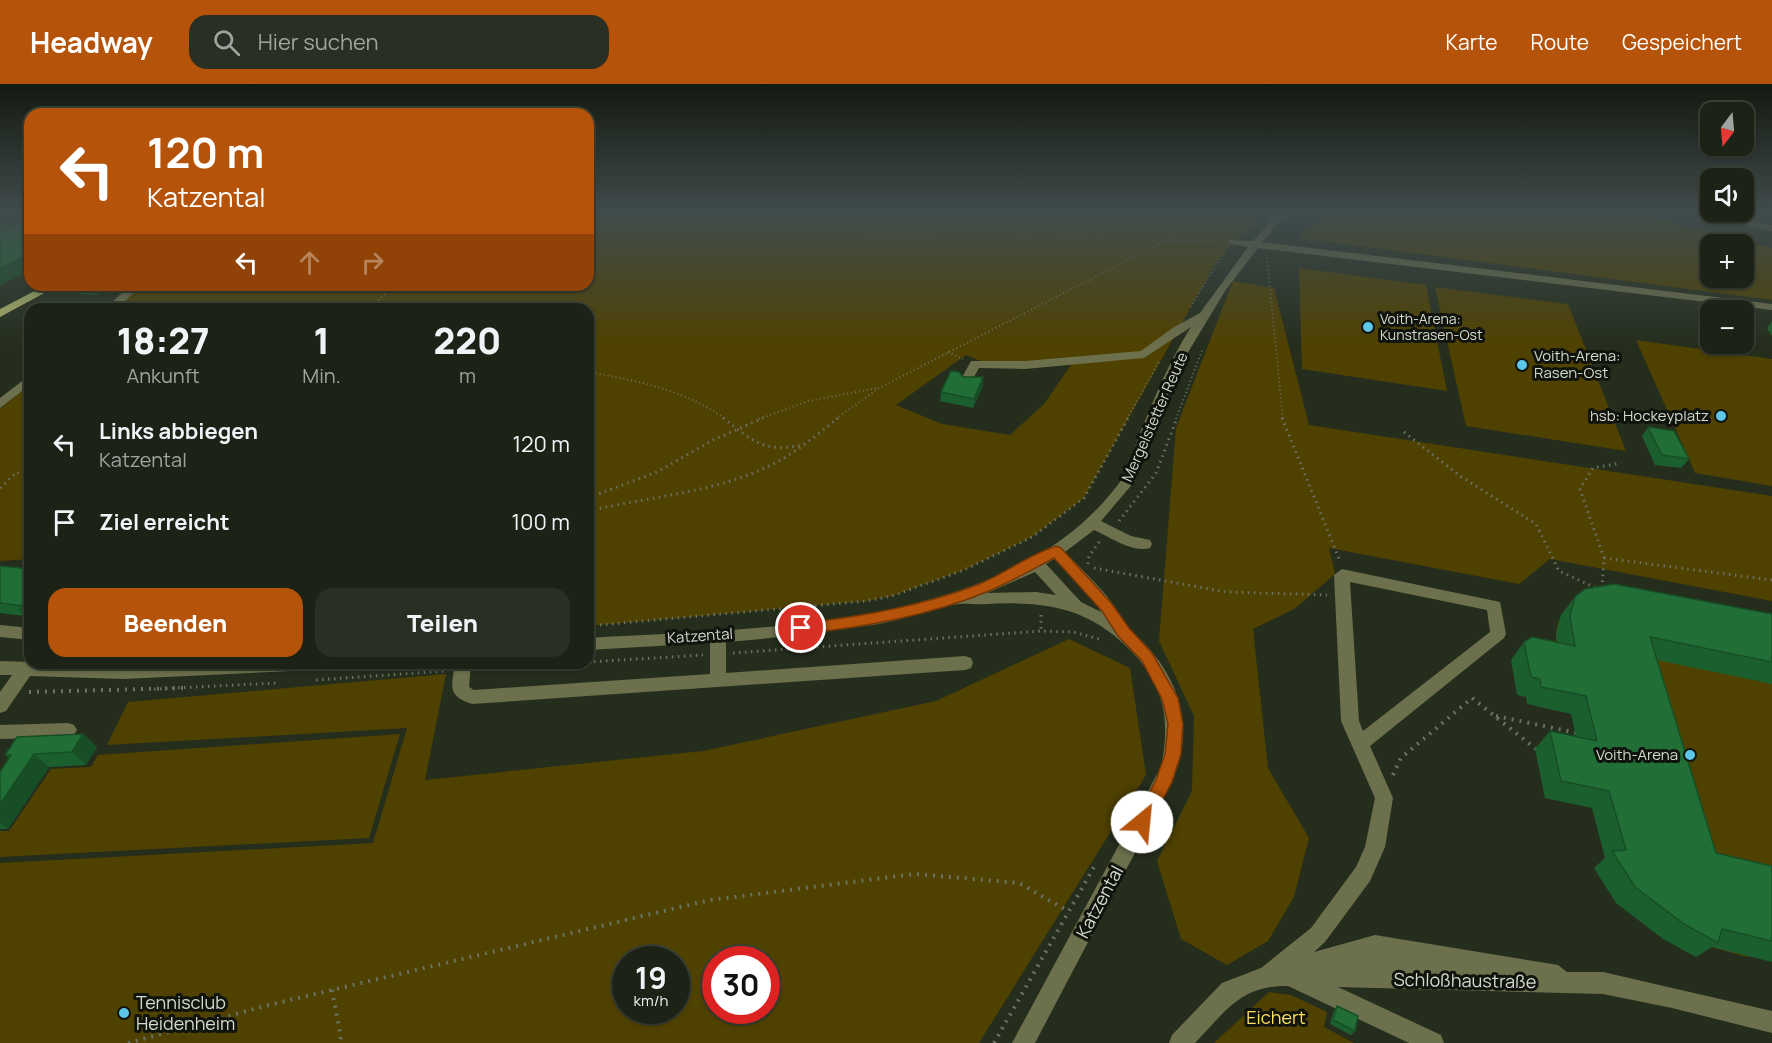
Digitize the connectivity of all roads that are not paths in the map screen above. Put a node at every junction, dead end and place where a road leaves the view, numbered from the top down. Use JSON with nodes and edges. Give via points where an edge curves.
{"nodes":[{"id":1,"x":1243,"y":258,"type":"edge"},
{"id":2,"x":1350,"y":258,"type":"edge"},
{"id":3,"x":43,"y":291,"type":"edge"},
{"id":4,"x":130,"y":291,"type":"edge"},
{"id":5,"x":117,"y":303,"type":"edge"},
{"id":6,"x":1772,"y":307,"type":"edge"},
{"id":7,"x":0,"y":314,"type":"edge"},
{"id":8,"x":1206,"y":314,"type":"junction"},
{"id":9,"x":966,"y":381,"type":"edge"},
{"id":10,"x":24,"y":384,"type":"edge"},
{"id":11,"x":0,"y":404,"type":"edge"},
{"id":12,"x":1093,"y":523,"type":"junction"},
{"id":13,"x":1145,"y":544,"type":"dead end"},
{"id":14,"x":1056,"y":551,"type":"junction"},
{"id":15,"x":1036,"y":563,"type":"junction"},
{"id":16,"x":953,"y":598,"type":"junction"},
{"id":17,"x":1077,"y":607,"type":"junction"},
{"id":18,"x":0,"y":631,"type":"edge"},
{"id":19,"x":24,"y":633,"type":"edge"},
{"id":20,"x":718,"y":635,"type":"junction"},
{"id":21,"x":1115,"y":637,"type":"junction"},
{"id":22,"x":594,"y":644,"type":"edge"},
{"id":23,"x":965,"y":663,"type":"dead end"},
{"id":24,"x":0,"y":668,"type":"edge"},
{"id":25,"x":196,"y":669,"type":"edge"},
{"id":26,"x":462,"y":669,"type":"edge"},
{"id":27,"x":25,"y":670,"type":"junction"},
{"id":28,"x":718,"y":678,"type":"junction"},
{"id":29,"x":0,"y":706,"type":"edge"},
{"id":30,"x":68,"y":730,"type":"dead end"},
{"id":31,"x":0,"y":732,"type":"edge"},
{"id":32,"x":1360,"y":743,"type":"junction"},
{"id":33,"x":1277,"y":975,"type":"junction"},
{"id":34,"x":1598,"y":983,"type":"junction"},
{"id":35,"x":1772,"y":1022,"type":"edge"},
{"id":36,"x":1023,"y":1043,"type":"edge"},
{"id":37,"x":1179,"y":1043,"type":"edge"},
{"id":38,"x":1433,"y":1043,"type":"edge"}],
"edges":[{"from":1,"to":8,"type":"street","name":"Mergelstetter Reute"},
{"from":2,"to":6,"type":"street"},
{"from":3,"to":7,"type":"main road"},
{"from":4,"to":5,"type":"street"},
{"from":8,"to":9,"type":"street","via":[[1144,354],[1026,365],[975,364]]},
{"from":8,"to":12,"type":"street","name":"Mergelstetter Reute","via":[[1171,375],[1129,479]]},
{"from":10,"to":11,"type":"street"},
{"from":12,"to":13,"type":"street"},
{"from":12,"to":14,"type":"street","name":"Mergelstetter Reute"},
{"from":14,"to":15,"type":"street","name":"Katzental"},
{"from":14,"to":21,"type":"street","name":"Katzental","via":[[1107,608]]},
{"from":15,"to":16,"type":"street","name":"Katzental"},
{"from":15,"to":17,"type":"street","name":"Katzental"},
{"from":16,"to":17,"type":"street","name":"Katzental","via":[[1033,597]]},
{"from":16,"to":20,"type":"street","name":"Katzental","via":[[858,622]]},
{"from":17,"to":21,"type":"street","name":"Katzental"},
{"from":18,"to":19,"type":"street"},
{"from":20,"to":22,"type":"street","name":"Katzental"},
{"from":20,"to":28,"type":"street"},
{"from":21,"to":36,"type":"street","name":"Katzental","via":[[1147,657],[1170,698],[1176,724],[1173,754],[1153,802]]},
{"from":23,"to":28,"type":"street"},
{"from":24,"to":27,"type":"street"},
{"from":25,"to":27,"type":"street"},
{"from":26,"to":28,"type":"street","via":[[460,690],[472,697]]},
{"from":27,"to":29,"type":"street"},
{"from":30,"to":31,"type":"street"},
{"from":32,"to":32,"type":"street","via":[[1350,721],[1342,575],[1494,606],[1498,634]]},
{"from":32,"to":33,"type":"street","via":[[1384,798],[1375,847],[1363,874],[1318,935]]},
{"from":33,"to":34,"type":"street","name":"Schloßhaustraße"},
{"from":33,"to":34,"type":"street","via":[[1307,964],[1379,967],[1471,960]]},
{"from":33,"to":37,"type":"street","name":"Schloßhaustraße","via":[[1230,991]]},
{"from":33,"to":38,"type":"street"},
{"from":34,"to":35,"type":"street","name":"Schloßhaustraße"}]}
